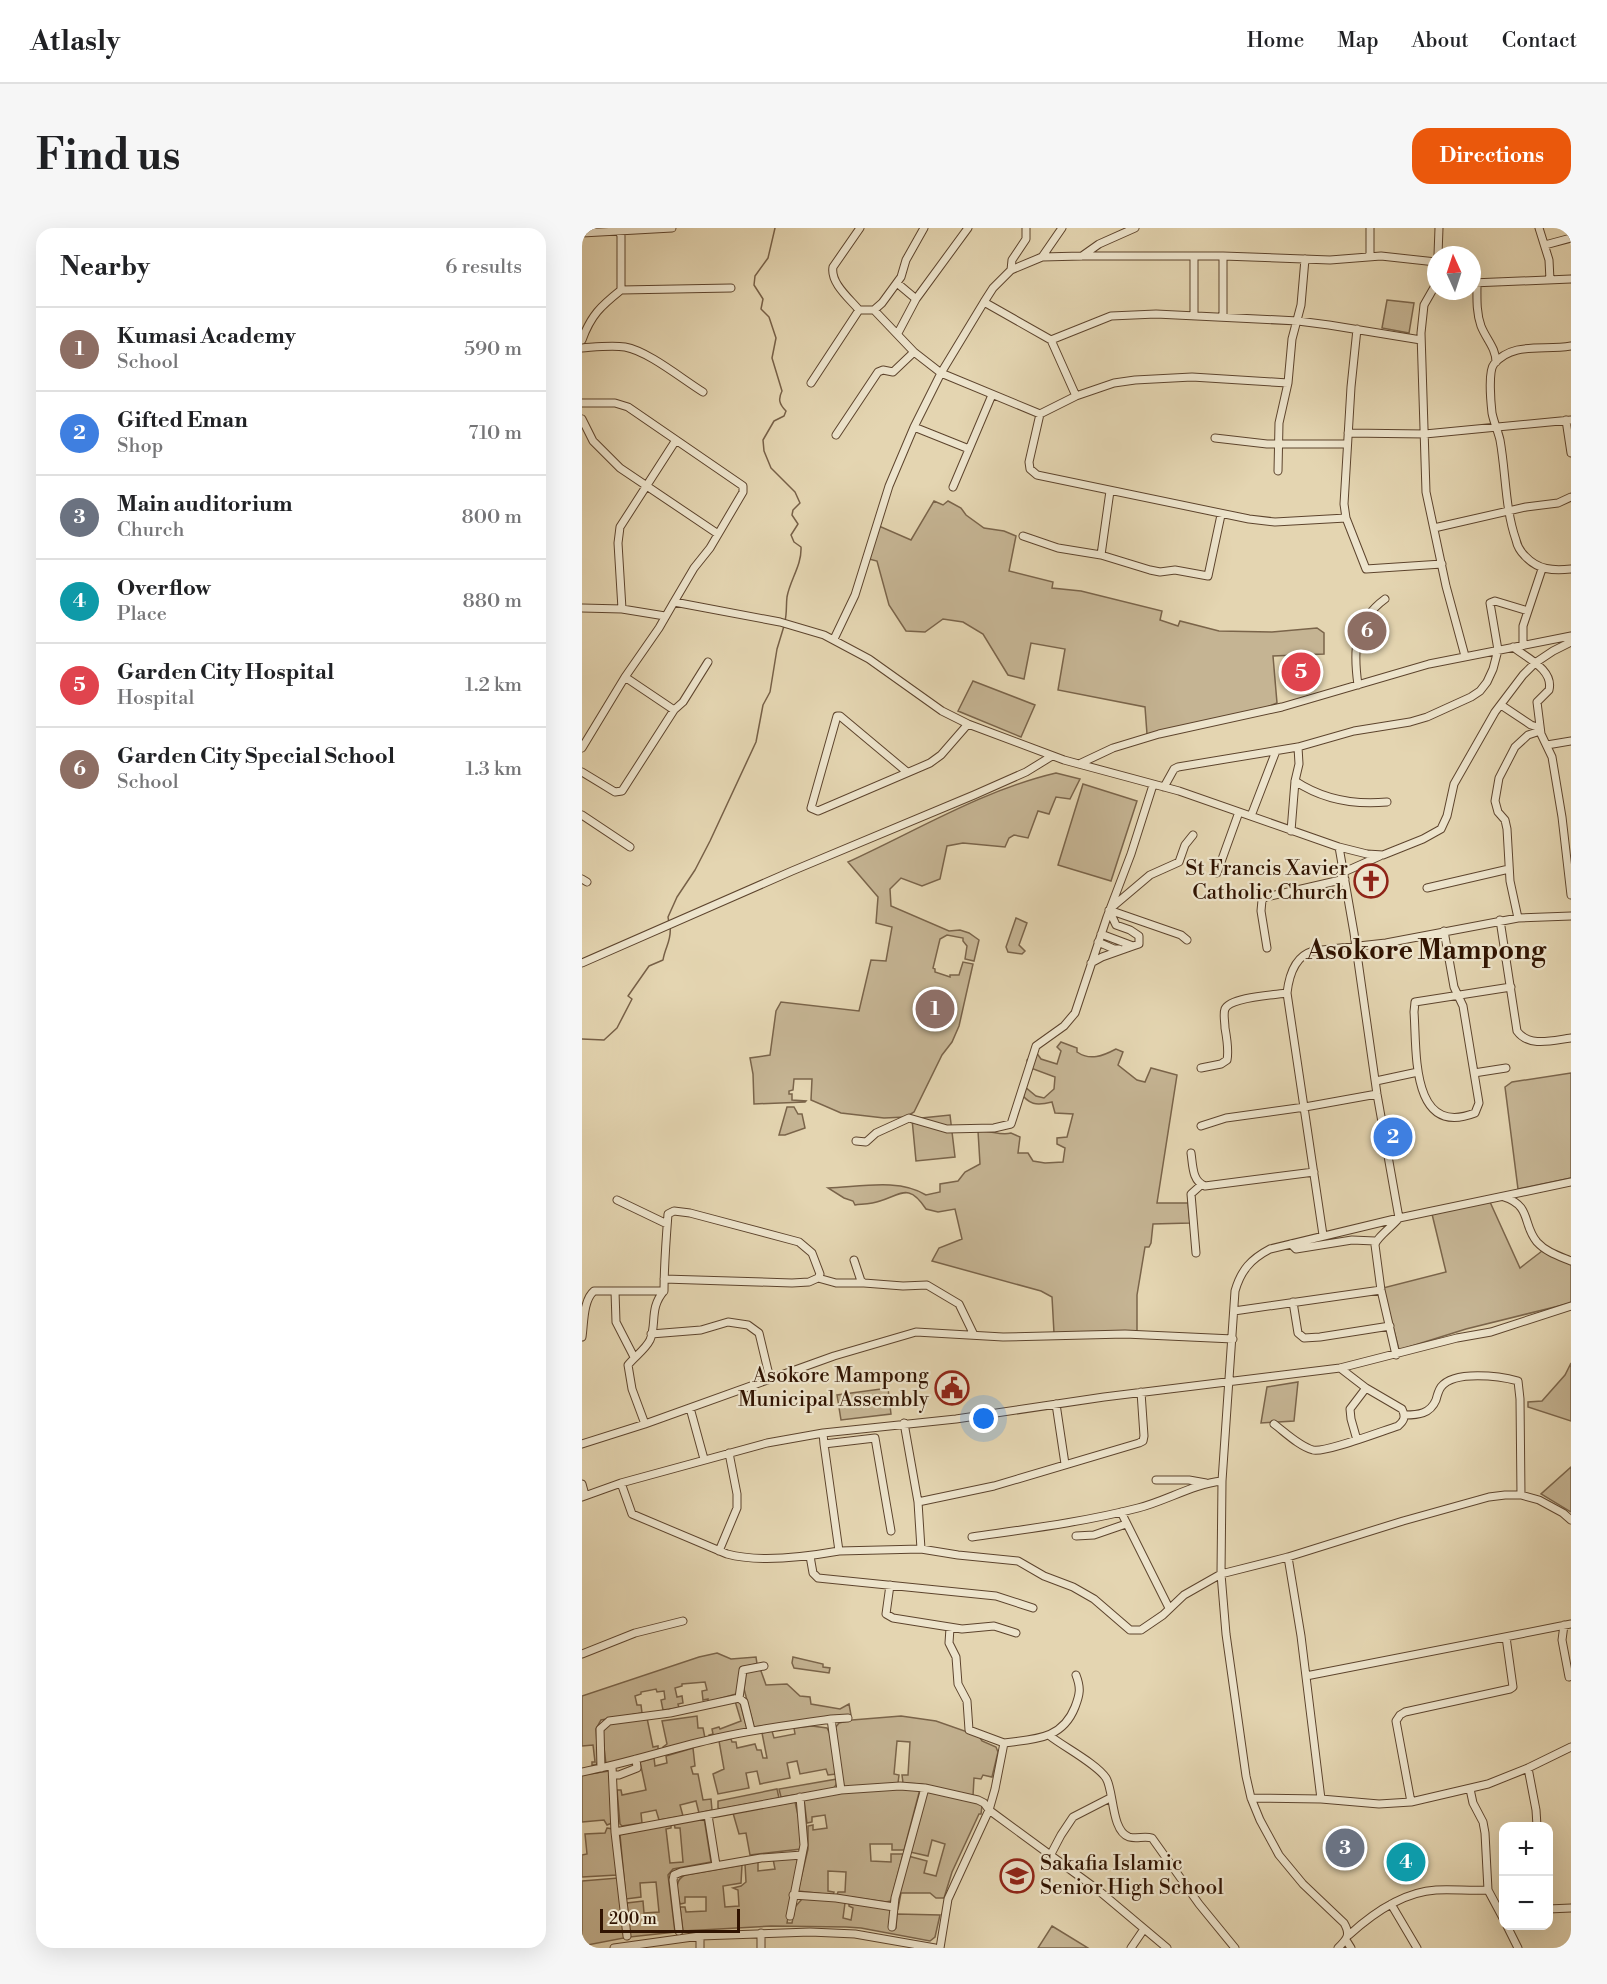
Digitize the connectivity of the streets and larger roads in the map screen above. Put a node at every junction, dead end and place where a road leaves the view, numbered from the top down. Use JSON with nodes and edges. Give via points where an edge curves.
{"nodes":[{"id":1,"x":672,"y":228,"type":"edge"},
{"id":2,"x":860,"y":228,"type":"edge"},
{"id":3,"x":924,"y":228,"type":"edge"},
{"id":4,"x":968,"y":228,"type":"edge"},
{"id":5,"x":1026,"y":228,"type":"edge"},
{"id":6,"x":1062,"y":228,"type":"edge"},
{"id":7,"x":1135,"y":228,"type":"edge"},
{"id":8,"x":1370,"y":228,"type":"edge"},
{"id":9,"x":1439,"y":228,"type":"edge"},
{"id":10,"x":1539,"y":228,"type":"edge"},
{"id":11,"x":628,"y":229,"type":"edge"},
{"id":12,"x":619,"y":230,"type":"junction"},
{"id":13,"x":582,"y":233,"type":"edge"},
{"id":14,"x":1571,"y":238,"type":"edge"},
{"id":15,"x":1545,"y":245,"type":"junction"},
{"id":16,"x":1438,"y":246,"type":"edge"},
{"id":17,"x":1082,"y":256,"type":"junction"},
{"id":18,"x":1224,"y":256,"type":"junction"},
{"id":19,"x":1042,"y":257,"type":"junction"},
{"id":20,"x":1194,"y":257,"type":"junction"},
{"id":21,"x":1370,"y":257,"type":"junction"},
{"id":22,"x":1305,"y":259,"type":"junction"},
{"id":23,"x":1427,"y":261,"type":"edge"},
{"id":24,"x":1011,"y":270,"type":"junction"},
{"id":25,"x":1571,"y":279,"type":"edge"},
{"id":26,"x":1550,"y":280,"type":"junction"},
{"id":27,"x":897,"y":283,"type":"junction"},
{"id":28,"x":1481,"y":283,"type":"edge"},
{"id":29,"x":731,"y":288,"type":"dead end"},
{"id":30,"x":621,"y":290,"type":"junction"},
{"id":31,"x":916,"y":299,"type":"junction"},
{"id":32,"x":1427,"y":299,"type":"edge"},
{"id":33,"x":1477,"y":300,"type":"edge"},
{"id":34,"x":984,"y":302,"type":"junction"},
{"id":35,"x":859,"y":310,"type":"junction"},
{"id":36,"x":874,"y":310,"type":"junction"},
{"id":37,"x":1194,"y":315,"type":"junction"},
{"id":38,"x":1223,"y":316,"type":"junction"},
{"id":39,"x":1298,"y":321,"type":"junction"},
{"id":40,"x":1357,"y":329,"type":"junction"},
{"id":41,"x":898,"y":333,"type":"junction"},
{"id":42,"x":582,"y":340,"type":"edge"},
{"id":43,"x":1050,"y":340,"type":"junction"},
{"id":44,"x":1421,"y":340,"type":"junction"},
{"id":45,"x":1571,"y":346,"type":"edge"},
{"id":46,"x":582,"y":348,"type":"edge"},
{"id":47,"x":914,"y":352,"type":"junction"},
{"id":48,"x":1496,"y":362,"type":"junction"},
{"id":49,"x":941,"y":374,"type":"junction"},
{"id":50,"x":811,"y":383,"type":"dead end"},
{"id":51,"x":1288,"y":383,"type":"junction"},
{"id":52,"x":703,"y":392,"type":"dead end"},
{"id":53,"x":992,"y":395,"type":"junction"},
{"id":54,"x":1076,"y":396,"type":"junction"},
{"id":55,"x":582,"y":403,"type":"edge"},
{"id":56,"x":1040,"y":414,"type":"junction"},
{"id":57,"x":582,"y":419,"type":"edge"},
{"id":58,"x":1569,"y":420,"type":"edge"},
{"id":59,"x":914,"y":427,"type":"junction"},
{"id":60,"x":1496,"y":427,"type":"junction"},
{"id":61,"x":1348,"y":433,"type":"junction"},
{"id":62,"x":1425,"y":434,"type":"junction"},
{"id":63,"x":836,"y":435,"type":"dead end"},
{"id":64,"x":1215,"y":438,"type":"dead end"},
{"id":65,"x":676,"y":440,"type":"junction"},
{"id":66,"x":1280,"y":444,"type":"junction"},
{"id":67,"x":1347,"y":444,"type":"junction"},
{"id":68,"x":969,"y":449,"type":"junction"},
{"id":69,"x":1571,"y":453,"type":"edge"},
{"id":70,"x":1278,"y":471,"type":"dead end"},
{"id":71,"x":647,"y":486,"type":"junction"},
{"id":72,"x":953,"y":487,"type":"dead end"},
{"id":73,"x":1110,"y":491,"type":"junction"},
{"id":74,"x":1571,"y":497,"type":"edge"},
{"id":75,"x":1509,"y":510,"type":"junction"},
{"id":76,"x":1221,"y":515,"type":"junction"},
{"id":77,"x":1346,"y":518,"type":"junction"},
{"id":78,"x":1434,"y":528,"type":"junction"},
{"id":79,"x":718,"y":534,"type":"junction"},
{"id":80,"x":1023,"y":537,"type":"dead end"},
{"id":81,"x":1101,"y":555,"type":"junction"},
{"id":82,"x":1442,"y":564,"type":"junction"},
{"id":83,"x":1542,"y":569,"type":"junction"},
{"id":84,"x":1571,"y":569,"type":"edge"},
{"id":85,"x":1385,"y":599,"type":"dead end"},
{"id":86,"x":674,"y":602,"type":"junction"},
{"id":87,"x":582,"y":608,"type":"edge"},
{"id":88,"x":622,"y":609,"type":"junction"},
{"id":89,"x":1528,"y":611,"type":"junction"},
{"id":90,"x":665,"y":616,"type":"junction"},
{"id":91,"x":1571,"y":636,"type":"edge"},
{"id":92,"x":834,"y":639,"type":"junction"},
{"id":93,"x":1571,"y":642,"type":"edge"},
{"id":94,"x":1523,"y":645,"type":"junction"},
{"id":95,"x":1513,"y":647,"type":"junction"},
{"id":96,"x":1498,"y":650,"type":"junction"},
{"id":97,"x":1465,"y":656,"type":"junction"},
{"id":98,"x":708,"y":662,"type":"dead end"},
{"id":99,"x":1535,"y":663,"type":"junction"},
{"id":100,"x":625,"y":677,"type":"junction"},
{"id":101,"x":1358,"y":685,"type":"junction"},
{"id":102,"x":1501,"y":705,"type":"junction"},
{"id":103,"x":674,"y":710,"type":"junction"},
{"id":104,"x":968,"y":724,"type":"junction"},
{"id":105,"x":1540,"y":730,"type":"junction"},
{"id":106,"x":1571,"y":741,"type":"edge"},
{"id":107,"x":1547,"y":745,"type":"junction"},
{"id":108,"x":1298,"y":747,"type":"junction"},
{"id":109,"x":582,"y":748,"type":"edge"},
{"id":110,"x":1276,"y":751,"type":"junction"},
{"id":111,"x":1052,"y":756,"type":"junction"},
{"id":112,"x":1079,"y":764,"type":"junction"},
{"id":113,"x":582,"y":772,"type":"edge"},
{"id":114,"x":907,"y":772,"type":"junction"},
{"id":115,"x":1295,"y":781,"type":"junction"},
{"id":116,"x":1153,"y":785,"type":"junction"},
{"id":117,"x":1164,"y":787,"type":"junction"},
{"id":118,"x":1387,"y":802,"type":"dead end"},
{"id":119,"x":1239,"y":812,"type":"junction"},
{"id":120,"x":582,"y":815,"type":"edge"},
{"id":121,"x":1251,"y":816,"type":"junction"},
{"id":122,"x":1571,"y":816,"type":"edge"},
{"id":123,"x":1562,"y":817,"type":"junction"},
{"id":124,"x":1291,"y":831,"type":"junction"},
{"id":125,"x":1193,"y":835,"type":"dead end"},
{"id":126,"x":630,"y":847,"type":"dead end"},
{"id":127,"x":1339,"y":847,"type":"junction"},
{"id":128,"x":1383,"y":855,"type":"junction"},
{"id":129,"x":1509,"y":869,"type":"junction"},
{"id":130,"x":1217,"y":873,"type":"dead end"},
{"id":131,"x":1344,"y":876,"type":"junction"},
{"id":132,"x":1427,"y":888,"type":"dead end"},
{"id":133,"x":1571,"y":895,"type":"edge"},
{"id":134,"x":1109,"y":910,"type":"junction"},
{"id":135,"x":1571,"y":916,"type":"edge"},
{"id":136,"x":1518,"y":918,"type":"junction"},
{"id":137,"x":1500,"y":921,"type":"junction"},
{"id":138,"x":1105,"y":922,"type":"junction"},
{"id":139,"x":1116,"y":925,"type":"junction"},
{"id":140,"x":1444,"y":931,"type":"junction"},
{"id":141,"x":1100,"y":938,"type":"junction"},
{"id":142,"x":1187,"y":940,"type":"dead end"},
{"id":143,"x":1356,"y":945,"type":"junction"},
{"id":144,"x":1133,"y":946,"type":"junction"},
{"id":145,"x":1267,"y":948,"type":"dead end"},
{"id":146,"x":582,"y":963,"type":"edge"},
{"id":147,"x":1091,"y":963,"type":"junction"},
{"id":148,"x":1510,"y":987,"type":"junction"},
{"id":149,"x":1287,"y":993,"type":"junction"},
{"id":150,"x":1456,"y":994,"type":"junction"},
{"id":151,"x":1571,"y":1038,"type":"edge"},
{"id":152,"x":1201,"y":1068,"type":"dead end"},
{"id":153,"x":1506,"y":1068,"type":"dead end"},
{"id":154,"x":1418,"y":1072,"type":"junction"},
{"id":155,"x":1474,"y":1073,"type":"junction"},
{"id":156,"x":1376,"y":1081,"type":"junction"},
{"id":157,"x":1377,"y":1094,"type":"junction"},
{"id":158,"x":1305,"y":1107,"type":"junction"},
{"id":159,"x":1201,"y":1126,"type":"dead end"},
{"id":160,"x":856,"y":1141,"type":"dead end"},
{"id":161,"x":1191,"y":1153,"type":"dead end"},
{"id":162,"x":1314,"y":1172,"type":"junction"},
{"id":163,"x":1571,"y":1182,"type":"edge"},
{"id":164,"x":1201,"y":1185,"type":"junction"},
{"id":165,"x":1501,"y":1197,"type":"junction"},
{"id":166,"x":617,"y":1200,"type":"dead end"},
{"id":167,"x":1399,"y":1218,"type":"junction"},
{"id":168,"x":667,"y":1224,"type":"junction"},
{"id":169,"x":1323,"y":1235,"type":"junction"},
{"id":170,"x":1375,"y":1241,"type":"junction"},
{"id":171,"x":1291,"y":1244,"type":"junction"},
{"id":172,"x":1196,"y":1253,"type":"dead end"},
{"id":173,"x":854,"y":1260,"type":"dead end"},
{"id":174,"x":1570,"y":1260,"type":"edge"},
{"id":175,"x":818,"y":1278,"type":"junction"},
{"id":176,"x":664,"y":1279,"type":"junction"},
{"id":177,"x":864,"y":1283,"type":"junction"},
{"id":178,"x":1381,"y":1290,"type":"junction"},
{"id":179,"x":615,"y":1292,"type":"junction"},
{"id":180,"x":664,"y":1292,"type":"junction"},
{"id":181,"x":1293,"y":1302,"type":"junction"},
{"id":182,"x":1571,"y":1306,"type":"edge"},
{"id":183,"x":1233,"y":1311,"type":"junction"},
{"id":184,"x":584,"y":1316,"type":"edge"},
{"id":185,"x":1390,"y":1326,"type":"junction"},
{"id":186,"x":651,"y":1334,"type":"junction"},
{"id":187,"x":974,"y":1335,"type":"junction"},
{"id":188,"x":582,"y":1337,"type":"edge"},
{"id":189,"x":1233,"y":1339,"type":"junction"},
{"id":190,"x":1396,"y":1355,"type":"junction"},
{"id":191,"x":634,"y":1357,"type":"junction"},
{"id":192,"x":1340,"y":1368,"type":"junction"},
{"id":193,"x":770,"y":1379,"type":"junction"},
{"id":194,"x":1230,"y":1380,"type":"junction"},
{"id":195,"x":1366,"y":1388,"type":"junction"},
{"id":196,"x":1141,"y":1392,"type":"junction"},
{"id":197,"x":1056,"y":1404,"type":"junction"},
{"id":198,"x":690,"y":1408,"type":"junction"},
{"id":199,"x":1405,"y":1414,"type":"junction"},
{"id":200,"x":904,"y":1423,"type":"junction"},
{"id":201,"x":645,"y":1424,"type":"junction"},
{"id":202,"x":1274,"y":1424,"type":"dead end"},
{"id":203,"x":873,"y":1427,"type":"junction"},
{"id":204,"x":823,"y":1433,"type":"junction"},
{"id":205,"x":875,"y":1438,"type":"junction"},
{"id":206,"x":1357,"y":1440,"type":"junction"},
{"id":207,"x":582,"y":1444,"type":"edge"},
{"id":208,"x":824,"y":1444,"type":"junction"},
{"id":209,"x":729,"y":1453,"type":"junction"},
{"id":210,"x":704,"y":1460,"type":"junction"},
{"id":211,"x":1065,"y":1464,"type":"junction"},
{"id":212,"x":1156,"y":1480,"type":"dead end"},
{"id":213,"x":1221,"y":1481,"type":"junction"},
{"id":214,"x":582,"y":1484,"type":"edge"},
{"id":215,"x":621,"y":1484,"type":"junction"},
{"id":216,"x":1206,"y":1484,"type":"junction"},
{"id":217,"x":1521,"y":1495,"type":"junction"},
{"id":218,"x":584,"y":1496,"type":"edge"},
{"id":219,"x":918,"y":1502,"type":"junction"},
{"id":220,"x":1120,"y":1512,"type":"junction"},
{"id":221,"x":1571,"y":1520,"type":"edge"},
{"id":222,"x":1126,"y":1524,"type":"junction"},
{"id":223,"x":891,"y":1531,"type":"dead end"},
{"id":224,"x":1076,"y":1536,"type":"dead end"},
{"id":225,"x":972,"y":1537,"type":"dead end"},
{"id":226,"x":921,"y":1549,"type":"junction"},
{"id":227,"x":719,"y":1551,"type":"junction"},
{"id":228,"x":839,"y":1551,"type":"junction"},
{"id":229,"x":810,"y":1556,"type":"junction"},
{"id":230,"x":1288,"y":1557,"type":"junction"},
{"id":231,"x":1221,"y":1574,"type":"junction"},
{"id":232,"x":890,"y":1585,"type":"junction"},
{"id":233,"x":1033,"y":1608,"type":"dead end"},
{"id":234,"x":1169,"y":1608,"type":"junction"},
{"id":235,"x":683,"y":1622,"type":"dead end"},
{"id":236,"x":1567,"y":1624,"type":"edge"},
{"id":237,"x":950,"y":1628,"type":"junction"},
{"id":238,"x":1016,"y":1633,"type":"dead end"},
{"id":239,"x":1506,"y":1637,"type":"junction"},
{"id":240,"x":582,"y":1654,"type":"edge"},
{"id":241,"x":764,"y":1666,"type":"dead end"},
{"id":242,"x":1076,"y":1676,"type":"dead end"},
{"id":243,"x":1306,"y":1676,"type":"junction"},
{"id":244,"x":1570,"y":1677,"type":"edge"},
{"id":245,"x":1571,"y":1687,"type":"edge"},
{"id":246,"x":739,"y":1698,"type":"junction"},
{"id":247,"x":848,"y":1718,"type":"dead end"},
{"id":248,"x":831,"y":1719,"type":"junction"},
{"id":249,"x":752,"y":1730,"type":"junction"},
{"id":250,"x":1050,"y":1736,"type":"junction"},
{"id":251,"x":1004,"y":1743,"type":"junction"},
{"id":252,"x":1571,"y":1747,"type":"edge"},
{"id":253,"x":636,"y":1759,"type":"junction"},
{"id":254,"x":612,"y":1766,"type":"junction"},
{"id":255,"x":602,"y":1768,"type":"junction"},
{"id":256,"x":1528,"y":1768,"type":"junction"},
{"id":257,"x":582,"y":1772,"type":"edge"},
{"id":258,"x":613,"y":1775,"type":"junction"},
{"id":259,"x":925,"y":1788,"type":"junction"},
{"id":260,"x":1470,"y":1789,"type":"junction"},
{"id":261,"x":841,"y":1790,"type":"junction"},
{"id":262,"x":800,"y":1797,"type":"junction"},
{"id":263,"x":1110,"y":1797,"type":"junction"},
{"id":264,"x":1251,"y":1798,"type":"junction"},
{"id":265,"x":1321,"y":1799,"type":"junction"},
{"id":266,"x":1411,"y":1802,"type":"junction"},
{"id":267,"x":989,"y":1810,"type":"junction"},
{"id":268,"x":708,"y":1815,"type":"junction"},
{"id":269,"x":1537,"y":1822,"type":"edge"},
{"id":270,"x":615,"y":1832,"type":"junction"},
{"id":271,"x":1051,"y":1854,"type":"junction"},
{"id":272,"x":802,"y":1855,"type":"junction"},
{"id":273,"x":716,"y":1865,"type":"junction"},
{"id":274,"x":1488,"y":1890,"type":"junction"},
{"id":275,"x":793,"y":1895,"type":"junction"},
{"id":276,"x":1391,"y":1904,"type":"junction"},
{"id":277,"x":894,"y":1907,"type":"junction"},
{"id":278,"x":1499,"y":1907,"type":"edge"},
{"id":279,"x":1571,"y":1908,"type":"edge"},
{"id":280,"x":1553,"y":1909,"type":"edge"},
{"id":281,"x":790,"y":1916,"type":"dead end"},
{"id":282,"x":892,"y":1927,"type":"dead end"},
{"id":283,"x":1144,"y":1929,"type":"junction"},
{"id":284,"x":679,"y":1930,"type":"dead end"},
{"id":285,"x":1509,"y":1930,"type":"edge"},
{"id":286,"x":761,"y":1933,"type":"junction"},
{"id":287,"x":627,"y":1936,"type":"dead end"},
{"id":288,"x":700,"y":1936,"type":"junction"},
{"id":289,"x":1347,"y":1938,"type":"junction"},
{"id":290,"x":614,"y":1948,"type":"edge"},
{"id":291,"x":700,"y":1948,"type":"edge"},
{"id":292,"x":761,"y":1948,"type":"edge"},
{"id":293,"x":935,"y":1948,"type":"edge"},
{"id":294,"x":940,"y":1948,"type":"edge"},
{"id":295,"x":1131,"y":1948,"type":"edge"},
{"id":296,"x":1167,"y":1948,"type":"edge"},
{"id":297,"x":1235,"y":1948,"type":"edge"},
{"id":298,"x":1338,"y":1948,"type":"edge"},
{"id":299,"x":1351,"y":1948,"type":"edge"},
{"id":300,"x":1417,"y":1948,"type":"edge"},
{"id":301,"x":1518,"y":1948,"type":"edge"}],
"edges":[{"from":1,"to":11,"type":"street"},
{"from":2,"to":35,"type":"street","via":[[832,273]]},
{"from":3,"to":27,"type":"street"},
{"from":4,"to":31,"type":"street"},
{"from":5,"to":24,"type":"street","via":[[1026,239],[1012,260]]},
{"from":6,"to":19,"type":"street"},
{"from":7,"to":17,"type":"street"},
{"from":8,"to":21,"type":"street"},
{"from":9,"to":16,"type":"street"},
{"from":10,"to":15,"type":"street"},
{"from":11,"to":12,"type":"street"},
{"from":12,"to":13,"type":"street"},
{"from":12,"to":30,"type":"street"},
{"from":14,"to":15,"type":"street"},
{"from":15,"to":26,"type":"street"},
{"from":17,"to":19,"type":"street"},
{"from":17,"to":20,"type":"street"},
{"from":18,"to":20,"type":"street"},
{"from":18,"to":22,"type":"street"},
{"from":18,"to":38,"type":"street"},
{"from":19,"to":24,"type":"street"},
{"from":20,"to":37,"type":"street"},
{"from":21,"to":22,"type":"street"},
{"from":21,"to":23,"type":"street"},
{"from":22,"to":39,"type":"street"},
{"from":24,"to":34,"type":"street"},
{"from":25,"to":26,"type":"street"},
{"from":26,"to":28,"type":"street"},
{"from":27,"to":31,"type":"street"},
{"from":27,"to":36,"type":"street"},
{"from":29,"to":30,"type":"street"},
{"from":30,"to":42,"type":"street","via":[[597,310]]},
{"from":31,"to":41,"type":"street"},
{"from":32,"to":44,"type":"street"},
{"from":33,"to":48,"type":"street","via":[[1479,317]]},
{"from":34,"to":43,"type":"street"},
{"from":34,"to":49,"type":"street"},
{"from":35,"to":36,"type":"street"},
{"from":35,"to":50,"type":"street"},
{"from":36,"to":41,"type":"street"},
{"from":37,"to":38,"type":"street"},
{"from":37,"to":43,"type":"street","via":[[1111,316]]},
{"from":38,"to":39,"type":"street"},
{"from":39,"to":40,"type":"street"},
{"from":39,"to":51,"type":"street","via":[[1292,339]]},
{"from":40,"to":44,"type":"street"},
{"from":40,"to":61,"type":"street"},
{"from":41,"to":47,"type":"street"},
{"from":43,"to":54,"type":"street"},
{"from":44,"to":62,"type":"street"},
{"from":45,"to":48,"type":"street","via":[[1514,349]]},
{"from":46,"to":52,"type":"street","via":[[610,346],[645,354]]},
{"from":47,"to":49,"type":"street"},
{"from":47,"to":63,"type":"street","via":[[892,372],[878,372]]},
{"from":48,"to":60,"type":"street","via":[[1490,370]]},
{"from":49,"to":53,"type":"street"},
{"from":49,"to":59,"type":"street"},
{"from":51,"to":54,"type":"street","via":[[1192,377],[1135,380]]},
{"from":51,"to":66,"type":"street","via":[[1279,423]]},
{"from":53,"to":56,"type":"street"},
{"from":53,"to":68,"type":"street"},
{"from":54,"to":56,"type":"street"},
{"from":55,"to":65,"type":"street","via":[[628,407]]},
{"from":56,"to":73,"type":"street","via":[[1029,462],[1033,473]]},
{"from":57,"to":71,"type":"street","via":[[599,449]]},
{"from":58,"to":60,"type":"street"},
{"from":58,"to":69,"type":"street"},
{"from":59,"to":68,"type":"street"},
{"from":59,"to":92,"type":"street","via":[[889,486],[855,595]]},
{"from":60,"to":62,"type":"street"},
{"from":60,"to":75,"type":"street"},
{"from":61,"to":62,"type":"street"},
{"from":61,"to":67,"type":"street"},
{"from":62,"to":78,"type":"street","via":[[1426,492]]},
{"from":64,"to":66,"type":"street"},
{"from":65,"to":71,"type":"street"},
{"from":65,"to":79,"type":"street","via":[[743,486]]},
{"from":66,"to":67,"type":"street"},
{"from":66,"to":70,"type":"street"},
{"from":67,"to":77,"type":"street"},
{"from":68,"to":72,"type":"street"},
{"from":71,"to":79,"type":"street"},
{"from":71,"to":88,"type":"street","via":[[618,536]]},
{"from":73,"to":76,"type":"street"},
{"from":73,"to":81,"type":"street"},
{"from":74,"to":75,"type":"street","via":[[1558,503]]},
{"from":75,"to":78,"type":"street"},
{"from":75,"to":83,"type":"street","via":[[1523,555]]},
{"from":76,"to":77,"type":"street","via":[[1275,522]]},
{"from":76,"to":81,"type":"street","via":[[1208,576],[1175,570],[1160,572]]},
{"from":77,"to":82,"type":"street","via":[[1366,569]]},
{"from":78,"to":82,"type":"street"},
{"from":79,"to":86,"type":"street"},
{"from":80,"to":81,"type":"street"},
{"from":82,"to":97,"type":"street"},
{"from":83,"to":84,"type":"street"},
{"from":83,"to":89,"type":"street"},
{"from":85,"to":101,"type":"street","via":[[1370,613],[1359,634],[1355,661]]},
{"from":86,"to":90,"type":"street"},
{"from":86,"to":92,"type":"street","via":[[789,624]]},
{"from":87,"to":88,"type":"street"},
{"from":88,"to":90,"type":"street"},
{"from":89,"to":94,"type":"street"},
{"from":89,"to":96,"type":"street","via":[[1490,603]]},
{"from":90,"to":100,"type":"street"},
{"from":91,"to":94,"type":"street"},
{"from":92,"to":104,"type":"street"},
{"from":93,"to":99,"type":"street"},
{"from":94,"to":95,"type":"street"},
{"from":95,"to":96,"type":"street"},
{"from":95,"to":99,"type":"street"},
{"from":96,"to":97,"type":"street"},
{"from":96,"to":108,"type":"street","via":[[1487,682],[1471,697],[1427,717]]},
{"from":97,"to":101,"type":"street"},
{"from":98,"to":103,"type":"street"},
{"from":99,"to":102,"type":"street"},
{"from":99,"to":105,"type":"street","via":[[1550,678],[1545,695],[1536,704]]},
{"from":100,"to":103,"type":"street"},
{"from":100,"to":109,"type":"street"},
{"from":101,"to":112,"type":"street","via":[[1282,707],[1159,734],[1113,748]]},
{"from":102,"to":105,"type":"street"},
{"from":102,"to":128,"type":"street","via":[[1454,784],[1440,829]]},
{"from":103,"to":113,"type":"street","via":[[620,792]]},
{"from":104,"to":111,"type":"street"},
{"from":104,"to":114,"type":"street","via":[[936,759]]},
{"from":105,"to":107,"type":"street"},
{"from":105,"to":129,"type":"street","via":[[1521,740],[1499,778],[1495,801],[1508,829]]},
{"from":106,"to":107,"type":"street"},
{"from":107,"to":123,"type":"street"},
{"from":108,"to":110,"type":"street"},
{"from":108,"to":115,"type":"street"},
{"from":110,"to":117,"type":"street","via":[[1178,767]]},
{"from":110,"to":121,"type":"street"},
{"from":111,"to":112,"type":"street"},
{"from":111,"to":146,"type":"street","via":[[974,795]]},
{"from":112,"to":116,"type":"street"},
{"from":114,"to":114,"type":"street","via":[[818,811],[811,808],[837,716]]},
{"from":115,"to":118,"type":"street","via":[[1346,802]]},
{"from":115,"to":124,"type":"street"},
{"from":116,"to":117,"type":"street"},
{"from":116,"to":134,"type":"street"},
{"from":117,"to":119,"type":"street"},
{"from":119,"to":121,"type":"street"},
{"from":119,"to":130,"type":"street"},
{"from":120,"to":126,"type":"street"},
{"from":121,"to":124,"type":"street"},
{"from":122,"to":123,"type":"street"},
{"from":123,"to":133,"type":"street"},
{"from":124,"to":127,"type":"street"},
{"from":125,"to":134,"type":"street","via":[[1179,862],[1150,875]]},
{"from":127,"to":128,"type":"street"},
{"from":127,"to":131,"type":"street"},
{"from":128,"to":131,"type":"street"},
{"from":129,"to":132,"type":"street"},
{"from":129,"to":136,"type":"street"},
{"from":131,"to":143,"type":"street"},
{"from":131,"to":145,"type":"street","via":[[1262,900]]},
{"from":134,"to":138,"type":"street"},
{"from":134,"to":139,"type":"street"},
{"from":134,"to":142,"type":"street"},
{"from":135,"to":136,"type":"street"},
{"from":136,"to":137,"type":"street"},
{"from":137,"to":140,"type":"street"},
{"from":137,"to":148,"type":"street"},
{"from":138,"to":139,"type":"street"},
{"from":138,"to":141,"type":"street"},
{"from":139,"to":144,"type":"street","via":[[1138,936],[1139,944]]},
{"from":140,"to":143,"type":"street"},
{"from":140,"to":150,"type":"street"},
{"from":141,"to":144,"type":"street"},
{"from":141,"to":147,"type":"street"},
{"from":143,"to":149,"type":"street","via":[[1303,955],[1290,975]]},
{"from":143,"to":156,"type":"street"},
{"from":144,"to":147,"type":"street"},
{"from":147,"to":160,"type":"street","via":[[1075,1013],[1036,1046],[1011,1124],[947,1129],[909,1118],[866,1142]]},
{"from":148,"to":150,"type":"street"},
{"from":148,"to":151,"type":"street","via":[[1521,1036],[1530,1041]]},
{"from":149,"to":152,"type":"street","via":[[1229,1004],[1224,1010],[1227,1060]]},
{"from":149,"to":158,"type":"street"},
{"from":150,"to":154,"type":"street","via":[[1415,1002]]},
{"from":150,"to":155,"type":"street","via":[[1463,1006]]},
{"from":153,"to":155,"type":"street"},
{"from":154,"to":155,"type":"street","via":[[1426,1101],[1435,1112],[1447,1117],[1469,1115],[1478,1109]]},
{"from":154,"to":156,"type":"street"},
{"from":156,"to":157,"type":"street"},
{"from":157,"to":158,"type":"street"},
{"from":157,"to":167,"type":"street"},
{"from":158,"to":159,"type":"street"},
{"from":158,"to":162,"type":"street"},
{"from":161,"to":164,"type":"street","via":[[1195,1177]]},
{"from":162,"to":164,"type":"street"},
{"from":162,"to":169,"type":"street"},
{"from":163,"to":165,"type":"street"},
{"from":164,"to":172,"type":"street","via":[[1191,1194]]},
{"from":165,"to":167,"type":"street"},
{"from":165,"to":174,"type":"street","via":[[1520,1204],[1543,1248]]},
{"from":166,"to":168,"type":"street"},
{"from":167,"to":169,"type":"street"},
{"from":167,"to":170,"type":"street"},
{"from":168,"to":175,"type":"street","via":[[668,1214],[682,1212],[799,1242],[812,1253]]},
{"from":168,"to":176,"type":"street"},
{"from":169,"to":171,"type":"street"},
{"from":170,"to":171,"type":"street","via":[[1352,1240],[1296,1249]]},
{"from":170,"to":178,"type":"street"},
{"from":171,"to":183,"type":"street","via":[[1270,1249],[1252,1260],[1237,1284]]},
{"from":173,"to":177,"type":"street"},
{"from":175,"to":176,"type":"street","via":[[792,1283]]},
{"from":175,"to":177,"type":"street","via":[[836,1283]]},
{"from":176,"to":180,"type":"street"},
{"from":177,"to":187,"type":"street","via":[[927,1285],[959,1304]]},
{"from":178,"to":181,"type":"street"},
{"from":178,"to":185,"type":"street"},
{"from":179,"to":180,"type":"street"},
{"from":179,"to":184,"type":"street","via":[[590,1294]]},
{"from":179,"to":191,"type":"street","via":[[616,1322]]},
{"from":180,"to":186,"type":"street","via":[[654,1309]]},
{"from":181,"to":183,"type":"street"},
{"from":181,"to":185,"type":"street","via":[[1298,1333],[1304,1338]]},
{"from":182,"to":190,"type":"street","via":[[1491,1332]]},
{"from":183,"to":189,"type":"street"},
{"from":184,"to":188,"type":"street"},
{"from":185,"to":190,"type":"street"},
{"from":186,"to":191,"type":"street"},
{"from":186,"to":193,"type":"street","via":[[701,1330],[728,1322],[748,1324],[759,1333]]},
{"from":187,"to":189,"type":"street","via":[[1036,1338],[1163,1334]]},
{"from":187,"to":193,"type":"street","via":[[906,1334]]},
{"from":189,"to":194,"type":"street"},
{"from":190,"to":192,"type":"street"},
{"from":191,"to":201,"type":"street","via":[[628,1373]]},
{"from":192,"to":194,"type":"street"},
{"from":192,"to":195,"type":"street"},
{"from":193,"to":198,"type":"street"},
{"from":194,"to":196,"type":"street"},
{"from":194,"to":213,"type":"street"},
{"from":195,"to":199,"type":"street"},
{"from":195,"to":206,"type":"street","via":[[1350,1409]]},
{"from":196,"to":197,"type":"street"},
{"from":196,"to":211,"type":"street","via":[[1143,1441]]},
{"from":197,"to":200,"type":"street"},
{"from":197,"to":211,"type":"street"},
{"from":198,"to":201,"type":"street"},
{"from":198,"to":210,"type":"street"},
{"from":199,"to":206,"type":"street","via":[[1398,1426]]},
{"from":199,"to":217,"type":"street","via":[[1423,1413],[1434,1404],[1441,1387],[1467,1376],[1518,1381]]},
{"from":200,"to":203,"type":"street"},
{"from":200,"to":219,"type":"street"},
{"from":201,"to":207,"type":"street"},
{"from":202,"to":206,"type":"street","via":[[1316,1451]]},
{"from":203,"to":204,"type":"street"},
{"from":203,"to":205,"type":"street"},
{"from":204,"to":208,"type":"street"},
{"from":204,"to":209,"type":"street"},
{"from":205,"to":208,"type":"street"},
{"from":205,"to":223,"type":"street"},
{"from":208,"to":228,"type":"street"},
{"from":209,"to":210,"type":"street"},
{"from":209,"to":227,"type":"street","via":[[737,1508]]},
{"from":210,"to":215,"type":"street"},
{"from":211,"to":219,"type":"street","via":[[994,1486]]},
{"from":212,"to":216,"type":"street"},
{"from":213,"to":216,"type":"street"},
{"from":213,"to":231,"type":"street"},
{"from":214,"to":218,"type":"street"},
{"from":215,"to":218,"type":"street"},
{"from":215,"to":227,"type":"street","via":[[632,1514]]},
{"from":216,"to":220,"type":"street","via":[[1164,1501]]},
{"from":217,"to":221,"type":"street","via":[[1539,1500]]},
{"from":217,"to":230,"type":"street","via":[[1489,1497]]},
{"from":219,"to":226,"type":"street"},
{"from":220,"to":222,"type":"street"},
{"from":220,"to":225,"type":"street"},
{"from":222,"to":224,"type":"street","via":[[1094,1535]]},
{"from":222,"to":234,"type":"street"},
{"from":226,"to":228,"type":"street"},
{"from":226,"to":234,"type":"street","via":[[1018,1561],[1094,1599],[1130,1630],[1141,1630]]},
{"from":227,"to":229,"type":"street","via":[[740,1557]]},
{"from":228,"to":229,"type":"street"},
{"from":229,"to":232,"type":"street","via":[[818,1578]]},
{"from":230,"to":231,"type":"street"},
{"from":230,"to":243,"type":"street"},
{"from":231,"to":234,"type":"street"},
{"from":231,"to":264,"type":"street","via":[[1234,1699]]},
{"from":232,"to":233,"type":"street","via":[[996,1596]]},
{"from":232,"to":237,"type":"street","via":[[888,1616]]},
{"from":235,"to":240,"type":"street","via":[[635,1634]]},
{"from":236,"to":239,"type":"street"},
{"from":236,"to":244,"type":"street","via":[[1562,1640]]},
{"from":237,"to":238,"type":"street","via":[[994,1626]]},
{"from":237,"to":251,"type":"street","via":[[949,1643],[956,1657],[958,1684],[968,1704],[969,1730]]},
{"from":239,"to":243,"type":"street"},
{"from":239,"to":266,"type":"street","via":[[1513,1687],[1405,1712],[1397,1718]]},
{"from":241,"to":246,"type":"street","via":[[743,1670]]},
{"from":242,"to":250,"type":"street","via":[[1081,1687],[1073,1714]]},
{"from":243,"to":265,"type":"street"},
{"from":244,"to":245,"type":"street"},
{"from":246,"to":249,"type":"street","via":[[744,1702]]},
{"from":246,"to":255,"type":"street","via":[[670,1713],[609,1720],[600,1729]]},
{"from":247,"to":248,"type":"street"},
{"from":248,"to":249,"type":"street"},
{"from":248,"to":261,"type":"street"},
{"from":249,"to":253,"type":"street"},
{"from":250,"to":251,"type":"street"},
{"from":250,"to":263,"type":"street","via":[[1097,1768],[1109,1784]]},
{"from":251,"to":267,"type":"street"},
{"from":252,"to":256,"type":"street"},
{"from":253,"to":254,"type":"street"},
{"from":253,"to":258,"type":"street","via":[[637,1768]]},
{"from":254,"to":255,"type":"street"},
{"from":254,"to":258,"type":"street"},
{"from":255,"to":257,"type":"street"},
{"from":256,"to":260,"type":"street"},
{"from":256,"to":269,"type":"street"},
{"from":258,"to":270,"type":"street"},
{"from":259,"to":261,"type":"street"},
{"from":259,"to":267,"type":"street","via":[[978,1800]]},
{"from":259,"to":277,"type":"street"},
{"from":260,"to":266,"type":"street"},
{"from":260,"to":274,"type":"street","via":[[1485,1833]]},
{"from":261,"to":262,"type":"street"},
{"from":262,"to":268,"type":"street"},
{"from":262,"to":272,"type":"street"},
{"from":263,"to":271,"type":"street","via":[[1073,1817]]},
{"from":263,"to":297,"type":"street","via":[[1124,1834],[1130,1838],[1152,1838]]},
{"from":264,"to":265,"type":"street"},
{"from":264,"to":289,"type":"street","via":[[1279,1855],[1344,1923]]},
{"from":265,"to":266,"type":"street","via":[[1379,1804]]},
{"from":267,"to":271,"type":"street"},
{"from":267,"to":294,"type":"street","via":[[948,1899]]},
{"from":268,"to":270,"type":"street"},
{"from":268,"to":273,"type":"street"},
{"from":270,"to":287,"type":"street"},
{"from":271,"to":283,"type":"street"},
{"from":272,"to":273,"type":"street"},
{"from":272,"to":275,"type":"street"},
{"from":273,"to":284,"type":"street","via":[[674,1875]]},
{"from":274,"to":276,"type":"street","via":[[1433,1890]]},
{"from":274,"to":278,"type":"street"},
{"from":275,"to":277,"type":"street"},
{"from":275,"to":281,"type":"street"},
{"from":276,"to":289,"type":"street"},
{"from":276,"to":300,"type":"street"},
{"from":277,"to":282,"type":"street"},
{"from":279,"to":280,"type":"street"},
{"from":283,"to":295,"type":"street"},
{"from":283,"to":296,"type":"street"},
{"from":285,"to":301,"type":"street"},
{"from":286,"to":288,"type":"street"},
{"from":286,"to":292,"type":"street"},
{"from":286,"to":293,"type":"street","via":[[855,1934]]},
{"from":288,"to":290,"type":"street"},
{"from":288,"to":291,"type":"street"},
{"from":289,"to":298,"type":"street"},
{"from":289,"to":299,"type":"street"}]}
